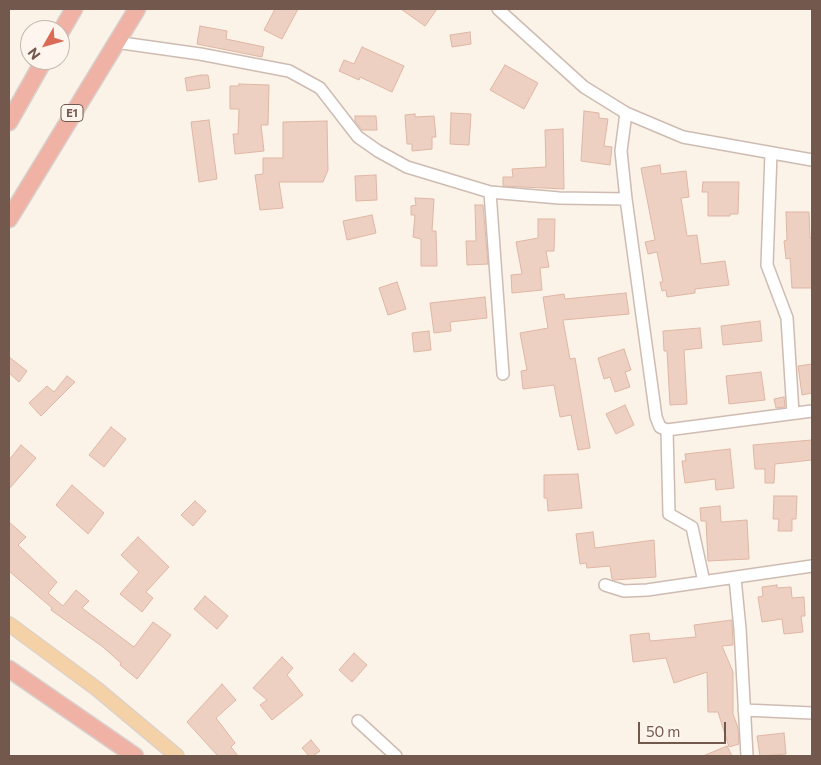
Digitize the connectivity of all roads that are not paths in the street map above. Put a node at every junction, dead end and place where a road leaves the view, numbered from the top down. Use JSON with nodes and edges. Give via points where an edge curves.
{"nodes":[{"id":1,"x":74,"y":9,"type":"edge"},
{"id":2,"x":137,"y":9,"type":"edge"},
{"id":3,"x":498,"y":9,"type":"edge"},
{"id":4,"x":68,"y":20,"type":"edge"},
{"id":5,"x":115,"y":42,"type":"junction"},
{"id":6,"x":38,"y":70,"type":"edge"},
{"id":7,"x":626,"y":113,"type":"junction"},
{"id":8,"x":9,"y":122,"type":"edge"},
{"id":9,"x":771,"y":153,"type":"junction"},
{"id":10,"x":812,"y":160,"type":"edge"},
{"id":11,"x":490,"y":192,"type":"junction"},
{"id":12,"x":626,"y":199,"type":"junction"},
{"id":13,"x":9,"y":219,"type":"edge"},
{"id":14,"x":503,"y":374,"type":"dead end"},
{"id":15,"x":812,"y":411,"type":"edge"},
{"id":16,"x":794,"y":413,"type":"junction"},
{"id":17,"x":667,"y":430,"type":"junction"},
{"id":18,"x":812,"y":566,"type":"edge"},
{"id":19,"x":735,"y":578,"type":"junction"},
{"id":20,"x":704,"y":582,"type":"junction"},
{"id":21,"x":605,"y":585,"type":"dead end"},
{"id":22,"x":9,"y":624,"type":"edge"},
{"id":23,"x":9,"y":670,"type":"edge"},
{"id":24,"x":744,"y":710,"type":"junction"},
{"id":25,"x":812,"y":713,"type":"edge"},
{"id":26,"x":358,"y":722,"type":"dead end"},
{"id":27,"x":134,"y":756,"type":"edge"},
{"id":28,"x":178,"y":756,"type":"edge"},
{"id":29,"x":396,"y":756,"type":"edge"},
{"id":30,"x":748,"y":756,"type":"edge"}],
"edges":[{"from":1,"to":4,"type":"highway"},
{"from":2,"to":5,"type":"highway","number":"E1"},
{"from":3,"to":7,"type":"street","via":[[584,87]]},
{"from":5,"to":11,"type":"street","via":[[200,54],[289,72],[320,88],[358,137],[378,151],[407,167]]},
{"from":5,"to":13,"type":"highway","number":"E1"},
{"from":6,"to":8,"type":"highway"},
{"from":7,"to":9,"type":"street","via":[[683,137]]},
{"from":7,"to":12,"type":"street","via":[[621,151]]},
{"from":9,"to":10,"type":"street"},
{"from":9,"to":16,"type":"street","via":[[767,265],[787,318]]},
{"from":11,"to":12,"type":"street"},
{"from":11,"to":14,"type":"street"},
{"from":12,"to":17,"type":"street","via":[[656,417],[660,426]]},
{"from":15,"to":16,"type":"street"},
{"from":16,"to":17,"type":"street"},
{"from":17,"to":20,"type":"street","via":[[669,514],[692,526]]},
{"from":18,"to":19,"type":"street"},
{"from":19,"to":20,"type":"street"},
{"from":19,"to":24,"type":"street"},
{"from":20,"to":21,"type":"street","via":[[631,590]]},
{"from":22,"to":28,"type":"main road","via":[[98,689]]},
{"from":23,"to":27,"type":"highway"},
{"from":24,"to":25,"type":"street"},
{"from":24,"to":30,"type":"street"},
{"from":26,"to":29,"type":"street"}]}
